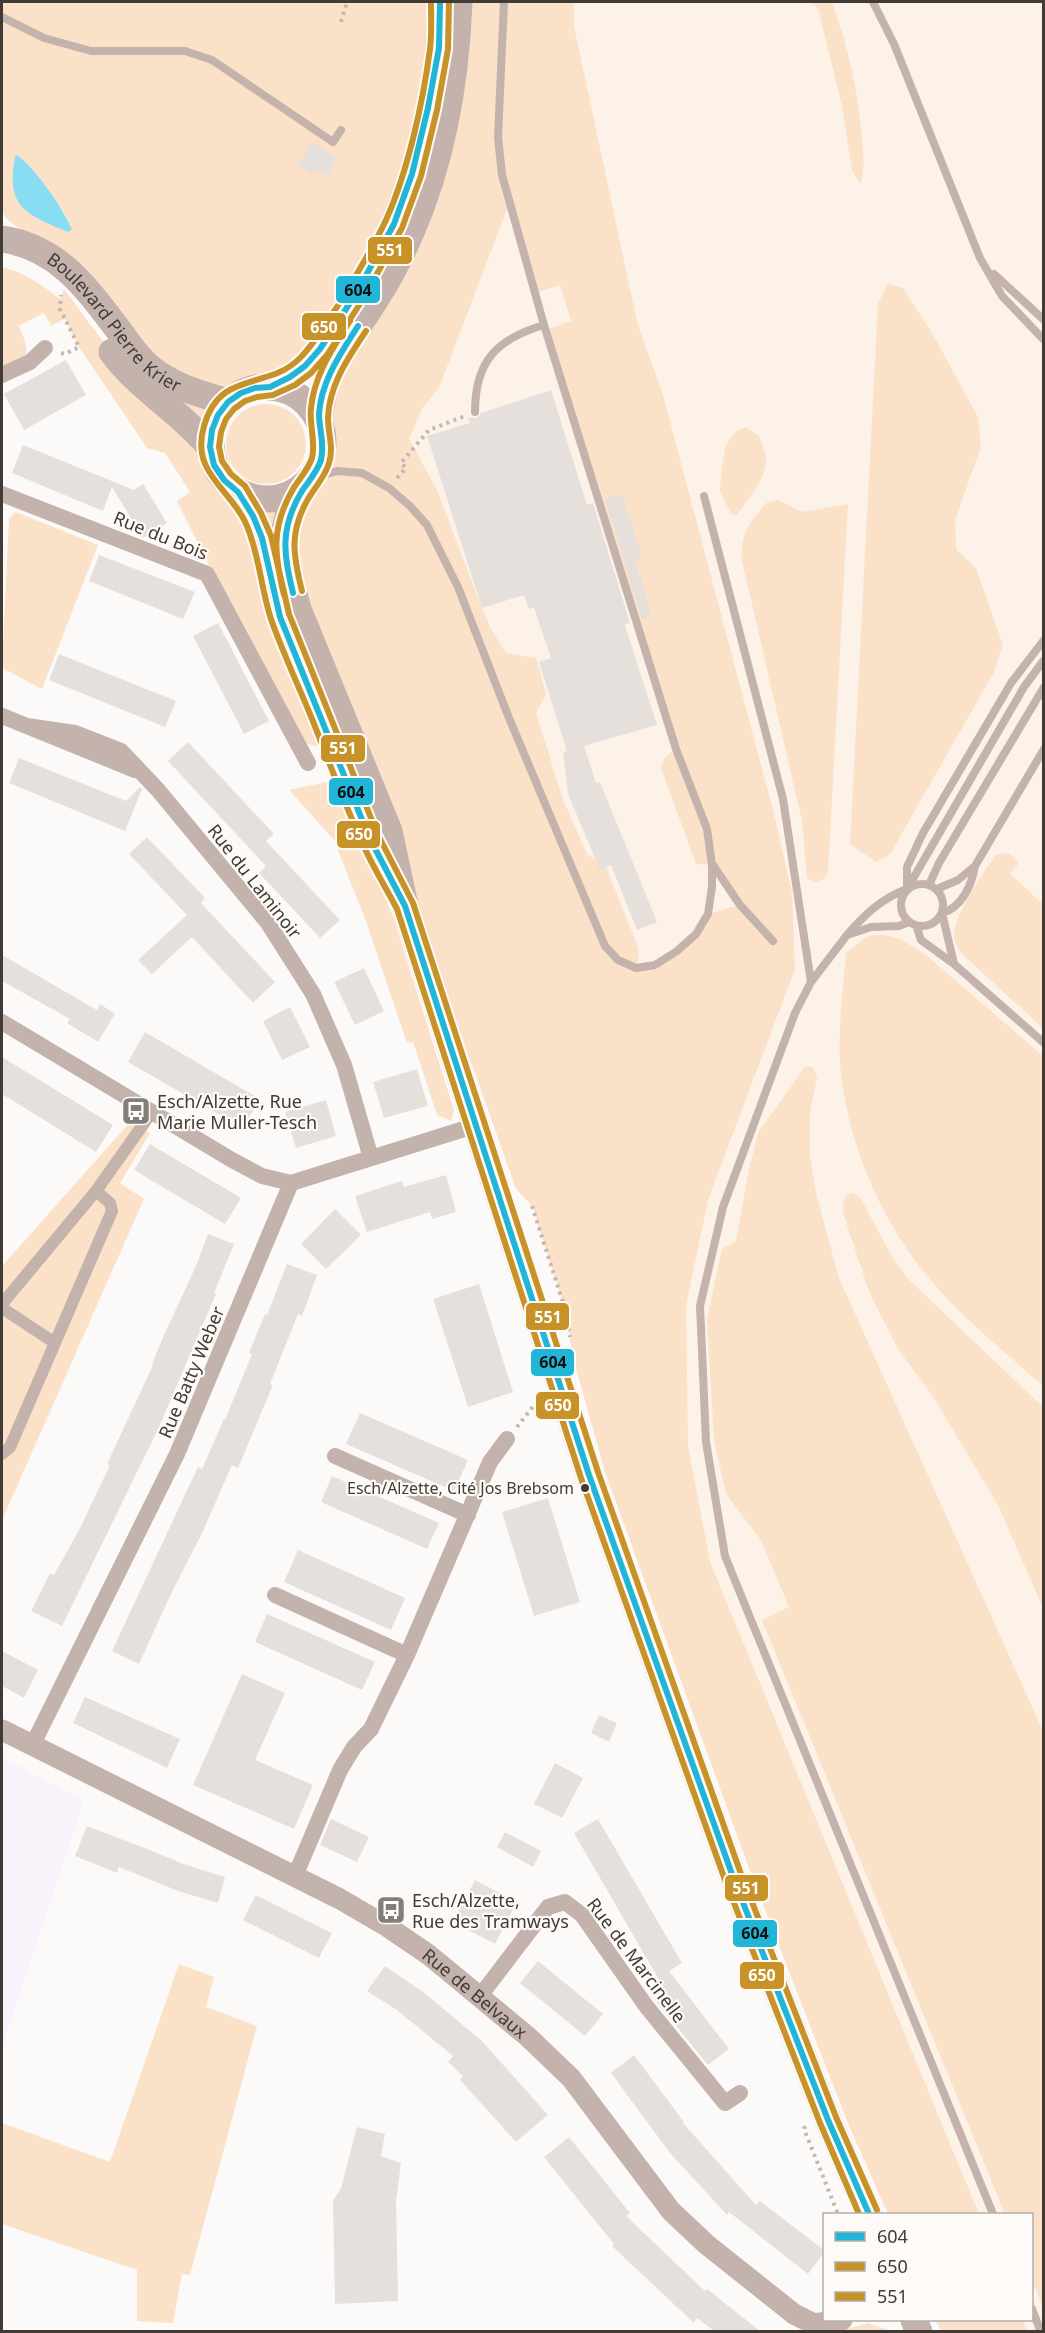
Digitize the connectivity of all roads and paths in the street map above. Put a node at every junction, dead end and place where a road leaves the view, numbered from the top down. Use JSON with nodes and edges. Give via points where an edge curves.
{"nodes":[{"id":1,"x":347,"y":2,"type":"edge"},
{"id":2,"x":440,"y":2,"type":"edge"},
{"id":3,"x":459,"y":2,"type":"edge"},
{"id":4,"x":504,"y":2,"type":"edge"},
{"id":5,"x":873,"y":2,"type":"edge"},
{"id":6,"x":2,"y":17,"type":"edge"},
{"id":7,"x":341,"y":22,"type":"dead end"},
{"id":8,"x":341,"y":130,"type":"dead end"},
{"id":9,"x":2,"y":239,"type":"edge"},
{"id":10,"x":2,"y":257,"type":"edge"},
{"id":11,"x":980,"y":258,"type":"junction"},
{"id":12,"x":64,"y":289,"type":"junction"},
{"id":13,"x":1044,"y":320,"type":"edge"},
{"id":14,"x":544,"y":325,"type":"junction"},
{"id":15,"x":1044,"y":340,"type":"edge"},
{"id":16,"x":45,"y":348,"type":"joint"},
{"id":17,"x":2,"y":375,"type":"edge"},
{"id":18,"x":270,"y":387,"type":"junction"},
{"id":19,"x":228,"y":402,"type":"junction"},
{"id":20,"x":475,"y":412,"type":"joint"},
{"id":21,"x":319,"y":422,"type":"junction"},
{"id":22,"x":210,"y":447,"type":"junction"},
{"id":23,"x":308,"y":482,"type":"junction"},
{"id":24,"x":389,"y":488,"type":"junction"},
{"id":25,"x":238,"y":492,"type":"junction"},
{"id":26,"x":2,"y":494,"type":"edge"},
{"id":27,"x":704,"y":496,"type":"dead end"},
{"id":28,"x":1044,"y":640,"type":"edge"},
{"id":29,"x":1044,"y":660,"type":"edge"},
{"id":30,"x":1044,"y":687,"type":"edge"},
{"id":31,"x":2,"y":716,"type":"edge"},
{"id":32,"x":1044,"y":749,"type":"edge"},
{"id":33,"x":308,"y":763,"type":"dead end"},
{"id":34,"x":712,"y":865,"type":"junction"},
{"id":35,"x":975,"y":866,"type":"junction"},
{"id":36,"x":933,"y":887,"type":"junction"},
{"id":37,"x":907,"y":890,"type":"junction"},
{"id":38,"x":405,"y":906,"type":"junction"},
{"id":39,"x":942,"y":913,"type":"junction"},
{"id":40,"x":912,"y":924,"type":"junction"},
{"id":41,"x":847,"y":935,"type":"junction"},
{"id":42,"x":772,"y":941,"type":"dead end"},
{"id":43,"x":954,"y":964,"type":"junction"},
{"id":44,"x":811,"y":982,"type":"junction"},
{"id":45,"x":2,"y":1022,"type":"edge"},
{"id":46,"x":1044,"y":1043,"type":"edge"},
{"id":47,"x":152,"y":1112,"type":"junction"},
{"id":48,"x":477,"y":1125,"type":"junction"},
{"id":49,"x":371,"y":1158,"type":"junction"},
{"id":50,"x":291,"y":1183,"type":"junction"},
{"id":51,"x":96,"y":1191,"type":"junction"},
{"id":52,"x":532,"y":1206,"type":"dead end"},
{"id":53,"x":2,"y":1304,"type":"edge"},
{"id":54,"x":2,"y":1308,"type":"edge"},
{"id":55,"x":567,"y":1315,"type":"dead end"},
{"id":56,"x":55,"y":1343,"type":"junction"},
{"id":57,"x":507,"y":1439,"type":"dead end"},
{"id":58,"x":2,"y":1454,"type":"edge"},
{"id":59,"x":335,"y":1456,"type":"dead end"},
{"id":60,"x":468,"y":1515,"type":"junction"},
{"id":61,"x":275,"y":1596,"type":"dead end"},
{"id":62,"x":407,"y":1654,"type":"junction"},
{"id":63,"x":2,"y":1730,"type":"edge"},
{"id":64,"x":32,"y":1746,"type":"junction"},
{"id":65,"x":295,"y":1876,"type":"junction"},
{"id":66,"x":480,"y":1996,"type":"junction"},
{"id":67,"x":740,"y":2093,"type":"dead end"},
{"id":68,"x":868,"y":2213,"type":"edge"},
{"id":69,"x":993,"y":2213,"type":"edge"},
{"id":70,"x":1033,"y":2311,"type":"edge"},
{"id":71,"x":836,"y":2321,"type":"edge"},
{"id":72,"x":814,"y":2328,"type":"edge"},
{"id":73,"x":1041,"y":2331,"type":"edge"}],
"edges":[{"from":1,"to":7,"type":"path"},
{"from":2,"to":18,"type":"main road","via":[[439,48],[428,108],[412,174],[394,224],[320,349],[305,366]]},
{"from":3,"to":21,"type":"main road","via":[[454,82],[430,183],[411,232],[376,299],[336,360],[326,382]]},
{"from":4,"to":14,"type":"lane","via":[[498,138],[502,175]]},
{"from":5,"to":11,"type":"lane","via":[[894,44]]},
{"from":6,"to":8,"type":"lane","via":[[44,38],[91,51],[185,51],[212,60],[333,142]]},
{"from":9,"to":19,"type":"main road","name":"Boulevard Pierre Krier","via":[[37,250],[67,268],[155,372],[182,388]]},
{"from":10,"to":12,"type":"main road","name":"Boulevard Pierre Krier","via":[[33,268]]},
{"from":11,"to":13,"type":"lane"},
{"from":11,"to":15,"type":"lane","via":[[1002,296]]},
{"from":12,"to":16,"type":"path","via":[[60,309],[79,347],[65,354]]},
{"from":12,"to":22,"type":"main road","name":"Boulevard Pierre Krier","via":[[114,356],[141,385],[193,426]]},
{"from":14,"to":20,"type":"lane","via":[[493,351],[475,390]]},
{"from":14,"to":34,"type":"lane","via":[[676,749],[707,829]]},
{"from":16,"to":17,"type":"street","via":[[30,362]]},
{"from":18,"to":19,"type":"main road","via":[[255,388]]},
{"from":18,"to":21,"type":"main road","via":[[300,398]]},
{"from":19,"to":22,"type":"main road","via":[[218,415]]},
{"from":20,"to":24,"type":"path","via":[[429,430],[401,463],[406,468]]},
{"from":21,"to":23,"type":"main road","via":[[323,446],[320,464]]},
{"from":22,"to":25,"type":"main road","via":[[214,465]]},
{"from":23,"to":24,"type":"lane","via":[[337,471],[362,473]]},
{"from":23,"to":25,"type":"main road","via":[[290,495],[273,500]]},
{"from":23,"to":38,"type":"main road","via":[[289,513],[283,538],[285,562],[298,609],[388,831]]},
{"from":24,"to":34,"type":"lane","via":[[428,525],[450,569],[605,946],[618,960],[636,968],[655,965],[677,951],[696,934],[708,914]]},
{"from":25,"to":38,"type":"main road","via":[[262,538],[280,617],[369,837]]},
{"from":26,"to":33,"type":"street","name":"Rue du Bois","via":[[207,574]]},
{"from":27,"to":44,"type":"lane","via":[[783,799]]},
{"from":28,"to":37,"type":"lane","via":[[1011,683],[923,832],[907,867]]},
{"from":29,"to":37,"type":"lane","via":[[1024,687]]},
{"from":30,"to":36,"type":"lane","via":[[936,869]]},
{"from":31,"to":49,"type":"street","name":"Rue du Laminoir","via":[[141,772],[158,790],[268,923],[313,994],[344,1065]]},
{"from":32,"to":35,"type":"lane"},
{"from":34,"to":42,"type":"lane"},
{"from":35,"to":36,"type":"lane","via":[[958,880]]},
{"from":35,"to":39,"type":"lane","via":[[957,905]]},
{"from":36,"to":37,"type":"lane","via":[[920,884]]},
{"from":36,"to":39,"type":"lane","via":[[942,897]]},
{"from":37,"to":40,"type":"lane","via":[[901,903],[904,917]]},
{"from":37,"to":41,"type":"lane","via":[[887,897]]},
{"from":38,"to":48,"type":"main road"},
{"from":39,"to":40,"type":"lane","via":[[930,925]]},
{"from":39,"to":43,"type":"lane"},
{"from":40,"to":41,"type":"lane","via":[[871,927]]},
{"from":40,"to":43,"type":"lane","via":[[921,940]]},
{"from":41,"to":44,"type":"lane"},
{"from":43,"to":46,"type":"lane"},
{"from":44,"to":69,"type":"lane","via":[[795,1014],[723,1207],[702,1295],[706,1442],[725,1556]]},
{"from":45,"to":47,"type":"street"},
{"from":47,"to":50,"type":"street","via":[[262,1176]]},
{"from":47,"to":51,"type":"street"},
{"from":48,"to":49,"type":"street"},
{"from":48,"to":68,"type":"main road","via":[[590,1475],[729,1866]]},
{"from":49,"to":50,"type":"street"},
{"from":50,"to":64,"type":"street","name":"Rue Batty Weber","via":[[177,1454]]},
{"from":51,"to":53,"type":"street"},
{"from":51,"to":56,"type":"street","via":[[110,1203],[112,1211]]},
{"from":52,"to":55,"type":"path"},
{"from":54,"to":56,"type":"street"},
{"from":56,"to":58,"type":"street","via":[[10,1447]]},
{"from":57,"to":60,"type":"street","via":[[490,1462]]},
{"from":59,"to":60,"type":"street"},
{"from":60,"to":62,"type":"street"},
{"from":61,"to":62,"type":"street"},
{"from":62,"to":65,"type":"street","via":[[371,1729],[340,1770]]},
{"from":63,"to":64,"type":"street","name":"Rue de Belvaux"},
{"from":64,"to":65,"type":"street","name":"Rue de Belvaux"},
{"from":65,"to":66,"type":"street","name":"Rue de Belvaux","via":[[388,1927]]},
{"from":66,"to":67,"type":"street","name":"Rue de Marcinelle","via":[[548,1907],[565,1902],[582,1915],[646,2006],[725,2103]]},
{"from":66,"to":72,"type":"street","name":"Rue de Belvaux","via":[[571,2078],[671,2211],[706,2244]]},
{"from":70,"to":73,"type":"lane"},
{"from":71,"to":72,"type":"street","name":"Rue de Belvaux"}]}
